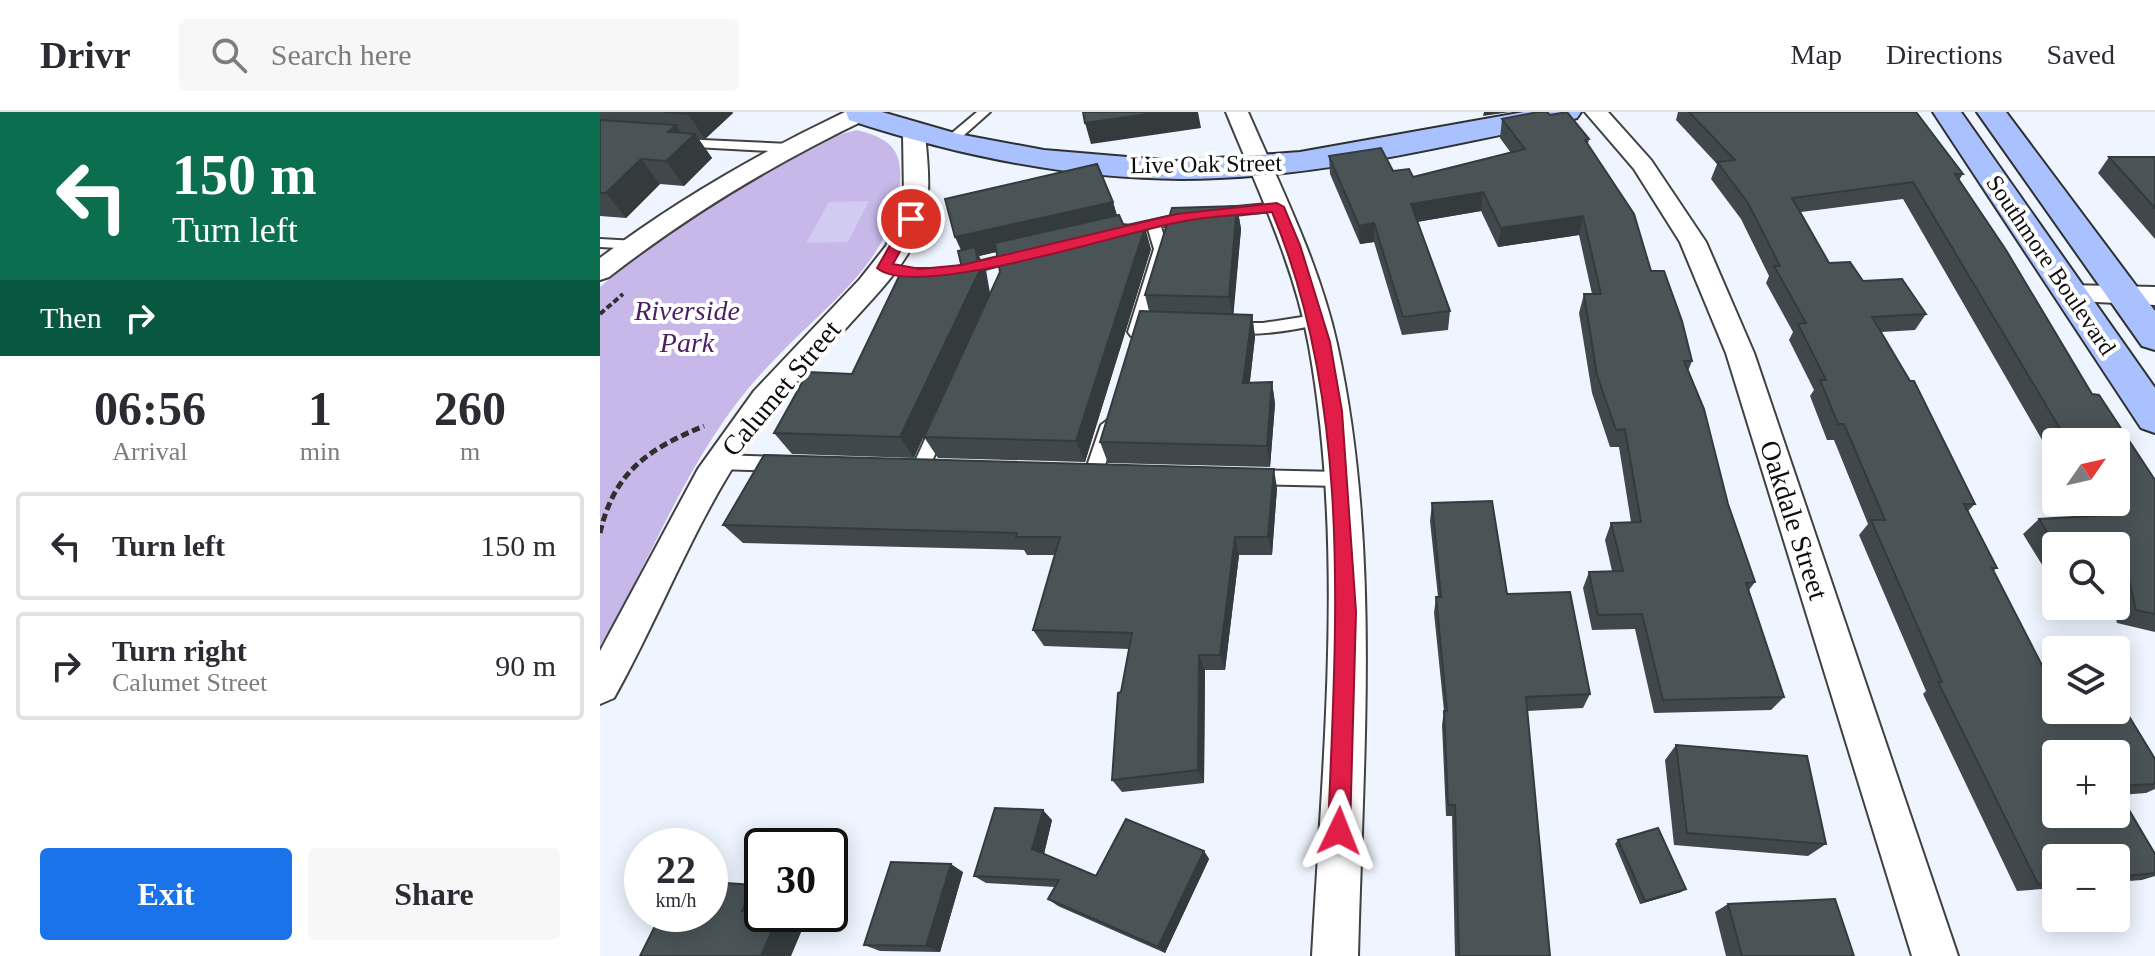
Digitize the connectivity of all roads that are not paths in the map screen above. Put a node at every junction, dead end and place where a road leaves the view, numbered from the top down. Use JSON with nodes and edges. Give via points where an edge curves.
{"nodes":[{"id":1,"x":984,"y":112,"type":"edge"},
{"id":2,"x":1237,"y":112,"type":"edge"},
{"id":3,"x":1567,"y":112,"type":"edge"},
{"id":4,"x":1596,"y":112,"type":"edge"},
{"id":5,"x":1947,"y":112,"type":"edge"},
{"id":6,"x":1991,"y":112,"type":"edge"},
{"id":7,"x":856,"y":113,"type":"edge"},
{"id":8,"x":914,"y":133,"type":"junction"},
{"id":9,"x":950,"y":141,"type":"junction"},
{"id":10,"x":672,"y":142,"type":"edge"},
{"id":11,"x":789,"y":148,"type":"junction"},
{"id":12,"x":1259,"y":167,"type":"junction"},
{"id":13,"x":1277,"y":207,"type":"junction"},
{"id":14,"x":1153,"y":224,"type":"junction"},
{"id":15,"x":1110,"y":234,"type":"edge"},
{"id":16,"x":600,"y":243,"type":"edge"},
{"id":17,"x":636,"y":245,"type":"junction"},
{"id":18,"x":1037,"y":252,"type":"edge"},
{"id":19,"x":994,"y":262,"type":"junction"},
{"id":20,"x":600,"y":271,"type":"edge"},
{"id":21,"x":950,"y":271,"type":"edge"},
{"id":22,"x":999,"y":283,"type":"edge"},
{"id":23,"x":2068,"y":294,"type":"junction"},
{"id":24,"x":2139,"y":295,"type":"edge"},
{"id":25,"x":1315,"y":320,"type":"junction"},
{"id":26,"x":1218,"y":327,"type":"edge"},
{"id":27,"x":2155,"y":337,"type":"edge"},
{"id":28,"x":1130,"y":355,"type":"edge"},
{"id":29,"x":946,"y":412,"type":"edge"},
{"id":30,"x":1112,"y":414,"type":"edge"},
{"id":31,"x":2155,"y":418,"type":"edge"},
{"id":32,"x":711,"y":449,"type":"junction"},
{"id":33,"x":797,"y":464,"type":"edge"},
{"id":34,"x":921,"y":468,"type":"edge"},
{"id":35,"x":1094,"y":472,"type":"edge"},
{"id":36,"x":1232,"y":476,"type":"edge"},
{"id":37,"x":1340,"y":479,"type":"junction"},
{"id":38,"x":600,"y":686,"type":"edge"},
{"id":39,"x":1335,"y":956,"type":"edge"},
{"id":40,"x":1935,"y":956,"type":"edge"}],
"edges":[{"from":1,"to":9,"type":"lane"},
{"from":2,"to":12,"type":"street"},
{"from":3,"to":12,"type":"street","name":"Live Oak Street"},
{"from":4,"to":40,"type":"street","name":"Oakdale Street","via":[[1643,165],[1693,242],[1740,353]]},
{"from":5,"to":23,"type":"street","name":"Southmore Boulevard"},
{"from":6,"to":24,"type":"street","name":"Southmore Boulevard"},
{"from":7,"to":8,"type":"street","name":"Live Oak Street"},
{"from":7,"to":11,"type":"street"},
{"from":8,"to":9,"type":"street","name":"Live Oak Street"},
{"from":8,"to":32,"type":"street","name":"Calumet Street","via":[[916,195],[895,270]]},
{"from":9,"to":12,"type":"street","name":"Live Oak Street","via":[[1101,165]]},
{"from":10,"to":11,"type":"lane"},
{"from":11,"to":17,"type":"street"},
{"from":12,"to":13,"type":"street"},
{"from":13,"to":14,"type":"lane"},
{"from":13,"to":25,"type":"street"},
{"from":14,"to":15,"type":"lane"},
{"from":14,"to":28,"type":"lane","via":[[1161,249],[1146,325]]},
{"from":16,"to":17,"type":"lane"},
{"from":17,"to":20,"type":"street"},
{"from":18,"to":19,"type":"lane"},
{"from":19,"to":21,"type":"lane"},
{"from":19,"to":22,"type":"lane"},
{"from":23,"to":24,"type":"street"},
{"from":23,"to":31,"type":"street","name":"Southmore Boulevard"},
{"from":24,"to":27,"type":"street","name":"Southmore Boulevard"},
{"from":25,"to":26,"type":"lane","via":[[1263,328]]},
{"from":25,"to":37,"type":"street"},
{"from":29,"to":34,"type":"lane"},
{"from":30,"to":35,"type":"lane"},
{"from":32,"to":33,"type":"lane"},
{"from":32,"to":38,"type":"street","name":"Calumet Street","via":[[634,631]]},
{"from":36,"to":37,"type":"lane"},
{"from":37,"to":39,"type":"street","via":[[1346,612]]}]}
